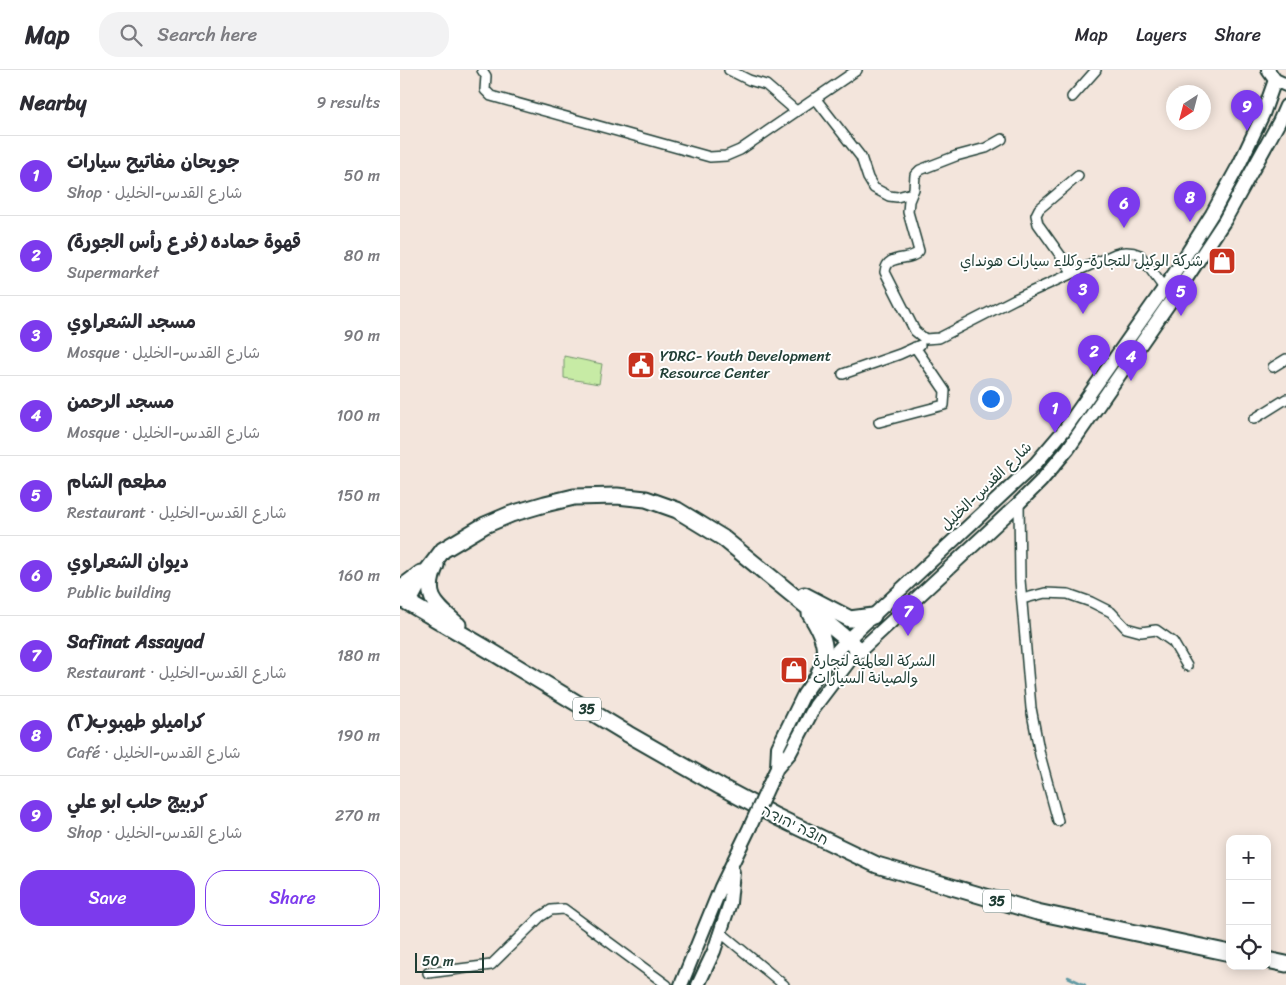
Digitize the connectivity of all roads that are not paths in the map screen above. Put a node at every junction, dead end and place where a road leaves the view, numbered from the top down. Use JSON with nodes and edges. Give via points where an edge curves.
{"nodes":[{"id":1,"x":728,"y":70,"type":"edge"},
{"id":2,"x":857,"y":70,"type":"edge"},
{"id":3,"x":1096,"y":70,"type":"edge"},
{"id":4,"x":485,"y":72,"type":"edge"},
{"id":5,"x":1276,"y":78,"type":"edge"},
{"id":6,"x":1072,"y":97,"type":"dead end"},
{"id":7,"x":815,"y":98,"type":"junction"},
{"id":8,"x":1286,"y":106,"type":"edge"},
{"id":9,"x":796,"y":112,"type":"junction"},
{"id":10,"x":1002,"y":139,"type":"dead end"},
{"id":11,"x":1078,"y":176,"type":"dead end"},
{"id":12,"x":912,"y":193,"type":"junction"},
{"id":13,"x":1073,"y":273,"type":"junction"},
{"id":14,"x":1164,"y":288,"type":"junction"},
{"id":15,"x":928,"y":340,"type":"junction"},
{"id":16,"x":915,"y":347,"type":"junction"},
{"id":17,"x":1286,"y":358,"type":"edge"},
{"id":18,"x":1274,"y":367,"type":"dead end"},
{"id":19,"x":843,"y":374,"type":"dead end"},
{"id":20,"x":1286,"y":399,"type":"edge"},
{"id":21,"x":1254,"y":419,"type":"dead end"},
{"id":22,"x":879,"y":422,"type":"dead end"},
{"id":23,"x":1018,"y":504,"type":"junction"},
{"id":24,"x":443,"y":550,"type":"junction"},
{"id":25,"x":400,"y":586,"type":"edge"},
{"id":26,"x":790,"y":592,"type":"junction"},
{"id":27,"x":1022,"y":599,"type":"junction"},
{"id":28,"x":404,"y":601,"type":"edge"},
{"id":29,"x":872,"y":616,"type":"junction"},
{"id":30,"x":847,"y":640,"type":"junction"},
{"id":31,"x":484,"y":647,"type":"junction"},
{"id":32,"x":860,"y":650,"type":"junction"},
{"id":33,"x":1187,"y":666,"type":"dead end"},
{"id":34,"x":819,"y":674,"type":"junction"},
{"id":35,"x":777,"y":768,"type":"junction"},
{"id":36,"x":1058,"y":820,"type":"dead end"},
{"id":37,"x":734,"y":862,"type":"junction"},
{"id":38,"x":720,"y":932,"type":"junction"},
{"id":39,"x":1226,"y":952,"type":"edge"},
{"id":40,"x":1271,"y":961,"type":"edge"},
{"id":41,"x":1286,"y":964,"type":"edge"},
{"id":42,"x":428,"y":973,"type":"dead end"},
{"id":43,"x":667,"y":985,"type":"edge"},
{"id":44,"x":681,"y":985,"type":"edge"},
{"id":45,"x":698,"y":985,"type":"edge"},
{"id":46,"x":784,"y":985,"type":"edge"}],
"edges":[{"from":1,"to":9,"type":"street","via":[[766,85]]},
{"from":2,"to":7,"type":"street"},
{"from":3,"to":6,"type":"street"},
{"from":4,"to":9,"type":"street","via":[[485,90],[492,97],[710,158],[740,150]]},
{"from":5,"to":14,"type":"main road","name":"شارع القدس-الخليل","via":[[1240,163],[1212,214]]},
{"from":7,"to":9,"type":"street"},
{"from":7,"to":12,"type":"street","via":[[860,157],[874,188],[889,196]]},
{"from":8,"to":23,"type":"main road","name":"شارع القدس-الخليل","via":[[1224,220],[1186,279],[1068,448]]},
{"from":10,"to":12,"type":"street","via":[[986,148],[920,170],[914,176]]},
{"from":11,"to":13,"type":"street","via":[[1040,207],[1036,215],[1038,224]]},
{"from":12,"to":15,"type":"street","via":[[908,212],[919,252],[890,261],[885,272],[915,332]]},
{"from":13,"to":14,"type":"street","via":[[1115,254],[1129,252],[1140,255]]},
{"from":13,"to":15,"type":"street","via":[[939,338]]},
{"from":14,"to":29,"type":"main road","name":"شارع القدس-الخليل","via":[[1065,429],[1036,463]]},
{"from":15,"to":16,"type":"street"},
{"from":16,"to":19,"type":"street"},
{"from":16,"to":22,"type":"street","via":[[944,391],[944,405]]},
{"from":17,"to":18,"type":"street"},
{"from":20,"to":21,"type":"street"},
{"from":23,"to":27,"type":"street"},
{"from":23,"to":32,"type":"main road","name":"شارع القدس-الخليل"},
{"from":24,"to":25,"type":"highway","via":[[416,578]]},
{"from":24,"to":26,"type":"highway","via":[[511,514],[574,497],[617,496],[646,500],[676,510],[723,538]]},
{"from":24,"to":28,"type":"highway"},
{"from":24,"to":31,"type":"highway","via":[[429,588],[435,603]]},
{"from":26,"to":29,"type":"highway","via":[[801,593],[850,618]]},
{"from":26,"to":30,"type":"highway"},
{"from":26,"to":34,"type":"highway","via":[[818,626],[825,658]]},
{"from":27,"to":33,"type":"street","via":[[1045,593],[1068,594],[1091,602],[1110,612],[1126,628],[1141,632],[1156,630],[1173,642]]},
{"from":27,"to":36,"type":"street","via":[[1030,708]]},
{"from":28,"to":31,"type":"highway","name":"חוצה יהודה","number":"35"},
{"from":29,"to":30,"type":"main road","name":"شارع القدس-الخليل"},
{"from":30,"to":32,"type":"highway"},
{"from":30,"to":34,"type":"main road","name":"شارع القدس-الخليل"},
{"from":31,"to":39,"type":"highway","name":"חוצה יהודה","number":"35","via":[[721,787],[877,864],[1037,912]]},
{"from":32,"to":35,"type":"main road","name":"شارع القدس-الخليل","via":[[815,706],[790,753]]},
{"from":34,"to":35,"type":"main road","name":"شارع القدس-الخليل","via":[[804,694],[778,747]]},
{"from":35,"to":37,"type":"main road","name":"شارع القدس-الخليل","bridge":true},
{"from":37,"to":38,"type":"main road","name":"شارع القدس-الخليل","via":[[730,903]]},
{"from":37,"to":44,"type":"main road","name":"شارع القدس-الخليل"},
{"from":38,"to":45,"type":"main road","name":"شارع القدس-الخليل"},
{"from":38,"to":46,"type":"street"},
{"from":40,"to":41,"type":"highway"},
{"from":42,"to":43,"type":"street","via":[[491,965],[540,917],[551,910],[564,909]]}]}
